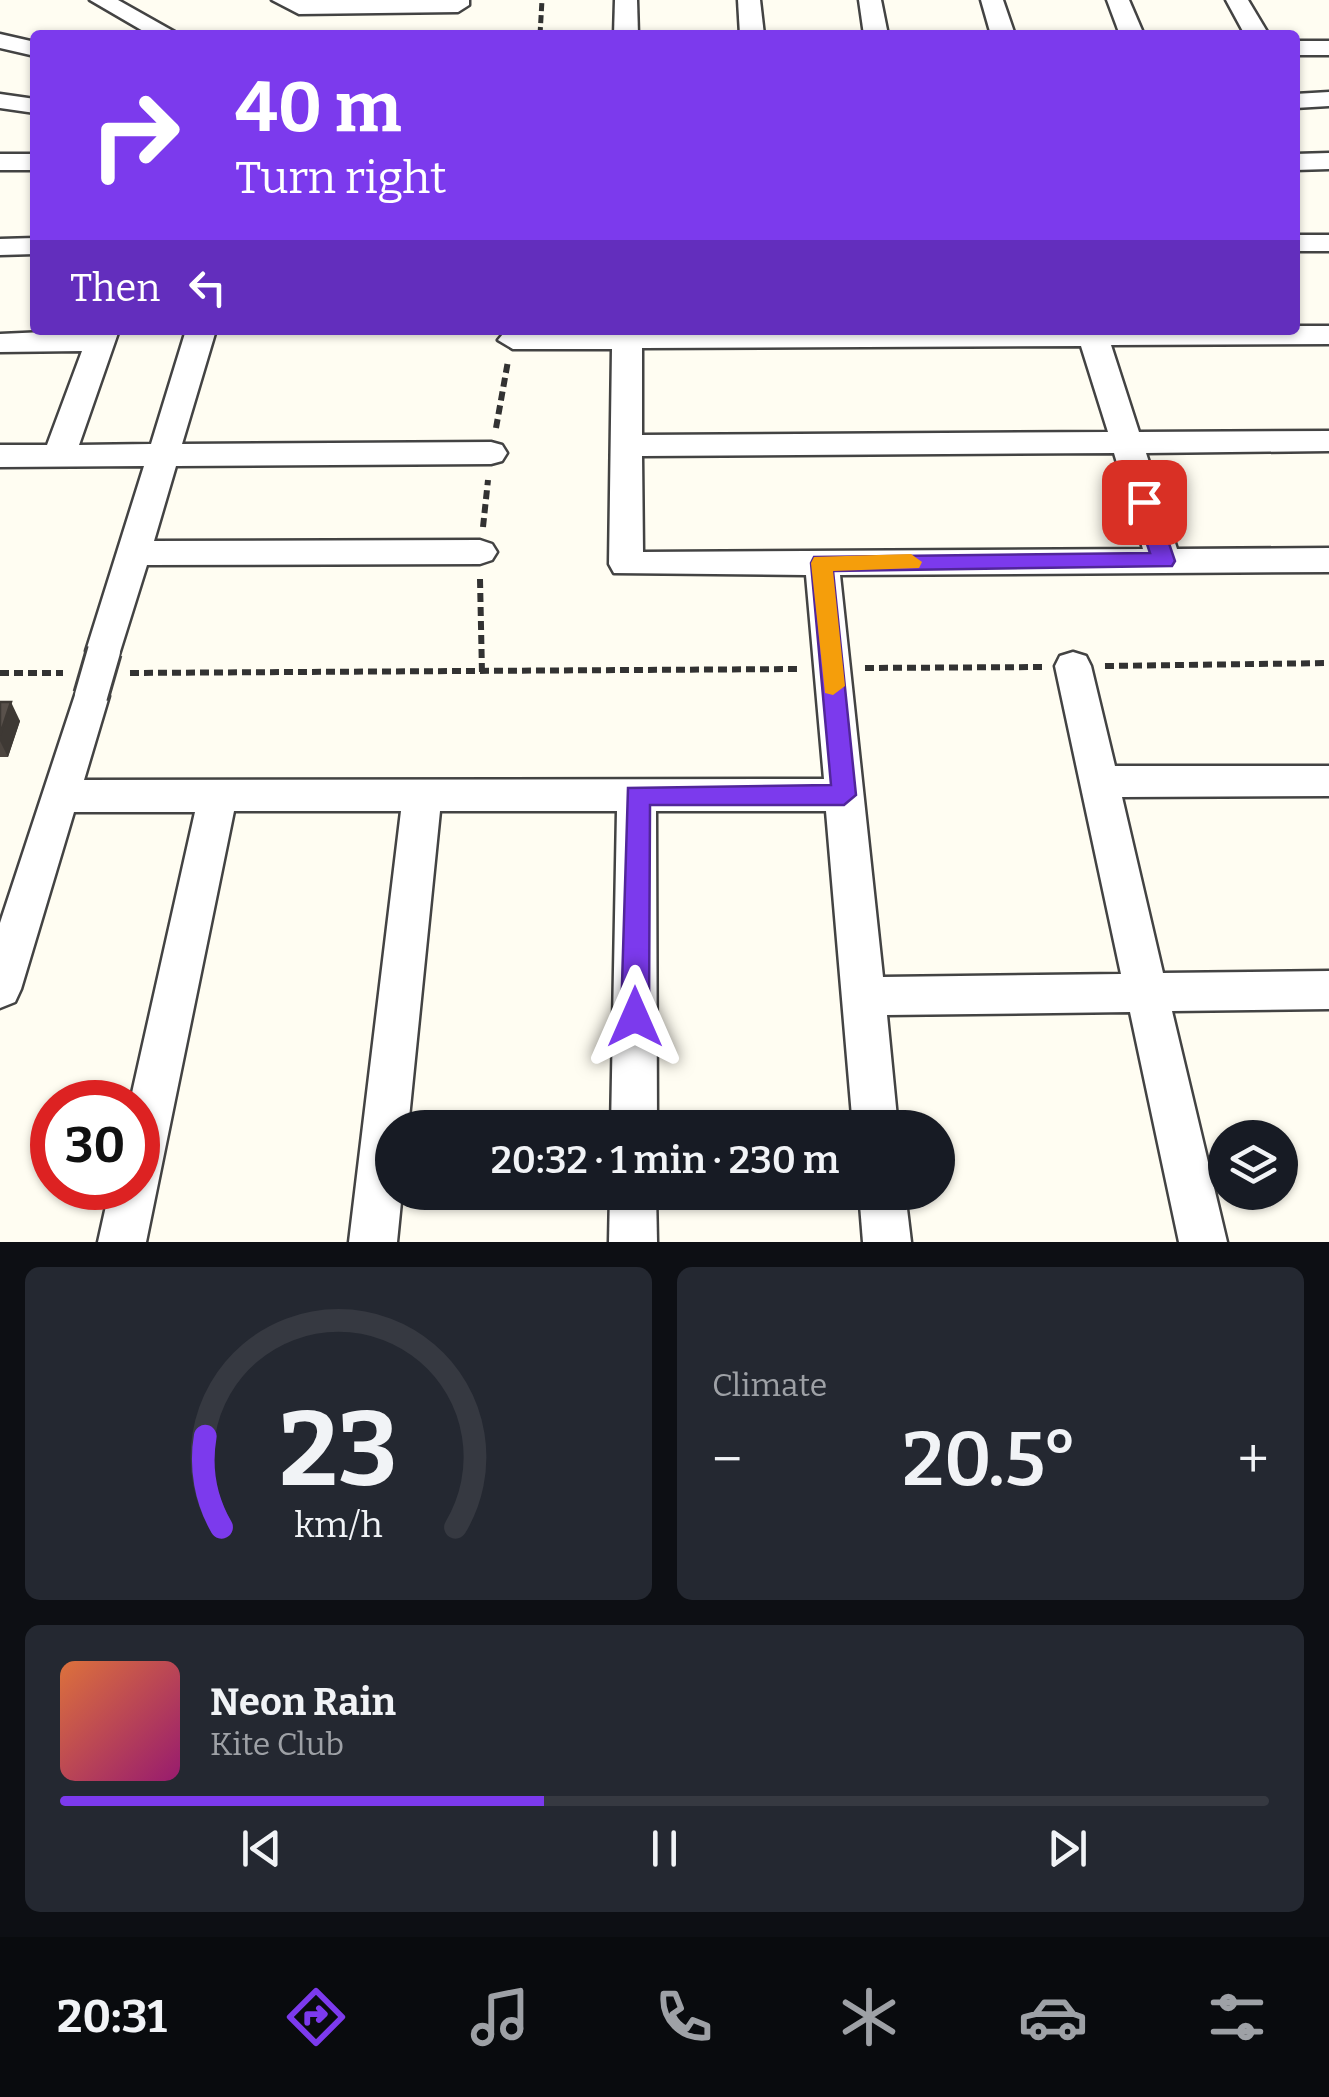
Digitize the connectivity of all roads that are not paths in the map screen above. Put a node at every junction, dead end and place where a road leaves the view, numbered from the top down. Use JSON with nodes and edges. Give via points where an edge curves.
{"nodes":[{"id":1,"x":101,"y":0,"type":"edge"},
{"id":2,"x":458,"y":0,"type":"edge"},
{"id":3,"x":626,"y":0,"type":"edge"},
{"id":4,"x":749,"y":0,"type":"edge"},
{"id":5,"x":870,"y":0,"type":"edge"},
{"id":6,"x":992,"y":0,"type":"edge"},
{"id":7,"x":1118,"y":0,"type":"edge"},
{"id":8,"x":1237,"y":0,"type":"edge"},
{"id":9,"x":291,"y":4,"type":"edge"},
{"id":10,"x":158,"y":30,"type":"edge"},
{"id":11,"x":291,"y":30,"type":"edge"},
{"id":12,"x":626,"y":30,"type":"edge"},
{"id":13,"x":752,"y":30,"type":"edge"},
{"id":14,"x":875,"y":30,"type":"edge"},
{"id":15,"x":1001,"y":30,"type":"edge"},
{"id":16,"x":1130,"y":30,"type":"edge"},
{"id":17,"x":1254,"y":30,"type":"edge"},
{"id":18,"x":0,"y":41,"type":"edge"},
{"id":19,"x":30,"y":48,"type":"edge"},
{"id":20,"x":1300,"y":48,"type":"edge"},
{"id":21,"x":1329,"y":48,"type":"edge"},
{"id":22,"x":1329,"y":99,"type":"edge"},
{"id":23,"x":0,"y":101,"type":"edge"},
{"id":24,"x":1300,"y":101,"type":"edge"},
{"id":25,"x":30,"y":105,"type":"edge"},
{"id":26,"x":0,"y":162,"type":"edge"},
{"id":27,"x":30,"y":162,"type":"edge"},
{"id":28,"x":1300,"y":162,"type":"edge"},
{"id":29,"x":1329,"y":162,"type":"edge"},
{"id":30,"x":1300,"y":243,"type":"edge"},
{"id":31,"x":1329,"y":243,"type":"edge"},
{"id":32,"x":30,"y":246,"type":"edge"},
{"id":33,"x":0,"y":247,"type":"edge"},
{"id":34,"x":199,"y":335,"type":"edge"},
{"id":35,"x":627,"y":335,"type":"edge"},
{"id":36,"x":1093,"y":335,"type":"edge"},
{"id":37,"x":1300,"y":335,"type":"edge"},
{"id":38,"x":1329,"y":335,"type":"edge"},
{"id":39,"x":102,"y":336,"type":"edge"},
{"id":40,"x":512,"y":340,"type":"road end"},
{"id":41,"x":0,"y":343,"type":"edge"},
{"id":42,"x":1329,"y":441,"type":"edge"},
{"id":43,"x":1124,"y":442,"type":"junction"},
{"id":44,"x":626,"y":446,"type":"junction"},
{"id":45,"x":490,"y":453,"type":"road end"},
{"id":46,"x":0,"y":456,"type":"edge"},
{"id":47,"x":59,"y":456,"type":"junction"},
{"id":48,"x":163,"y":456,"type":"junction"},
{"id":49,"x":480,"y":552,"type":"road end"},
{"id":50,"x":134,"y":553,"type":"junction"},
{"id":51,"x":1329,"y":560,"type":"edge"},
{"id":52,"x":1164,"y":561,"type":"junction"},
{"id":53,"x":822,"y":563,"type":"junction"},
{"id":54,"x":1073,"y":666,"type":"road end"},
{"id":55,"x":1329,"y":781,"type":"edge"},
{"id":56,"x":1099,"y":782,"type":"junction"},
{"id":57,"x":218,"y":795,"type":"junction"},
{"id":58,"x":422,"y":795,"type":"junction"},
{"id":59,"x":637,"y":795,"type":"junction"},
{"id":60,"x":844,"y":795,"type":"junction"},
{"id":61,"x":59,"y":796,"type":"junction"},
{"id":62,"x":0,"y":990,"type":"edge"},
{"id":63,"x":1329,"y":990,"type":"edge"},
{"id":64,"x":1146,"y":991,"type":"junction"},
{"id":65,"x":864,"y":996,"type":"junction"},
{"id":66,"x":157,"y":1080,"type":"edge"},
{"id":67,"x":634,"y":1110,"type":"edge"},
{"id":68,"x":874,"y":1110,"type":"edge"},
{"id":69,"x":129,"y":1210,"type":"edge"},
{"id":70,"x":633,"y":1210,"type":"edge"},
{"id":71,"x":884,"y":1210,"type":"edge"},
{"id":72,"x":122,"y":1242,"type":"edge"},
{"id":73,"x":373,"y":1242,"type":"edge"},
{"id":74,"x":633,"y":1242,"type":"edge"},
{"id":75,"x":887,"y":1242,"type":"edge"},
{"id":76,"x":1203,"y":1242,"type":"edge"}],
"edges":[{"from":1,"to":10,"type":"street"},
{"from":2,"to":9,"type":"street","via":[[458,6]]},
{"from":3,"to":12,"type":"street"},
{"from":4,"to":13,"type":"street"},
{"from":5,"to":14,"type":"street"},
{"from":6,"to":15,"type":"street"},
{"from":7,"to":16,"type":"street"},
{"from":8,"to":17,"type":"street"},
{"from":9,"to":11,"type":"street"},
{"from":18,"to":19,"type":"street"},
{"from":20,"to":21,"type":"street"},
{"from":22,"to":24,"type":"street"},
{"from":23,"to":25,"type":"street"},
{"from":26,"to":27,"type":"street"},
{"from":28,"to":29,"type":"street"},
{"from":30,"to":31,"type":"street"},
{"from":32,"to":33,"type":"street"},
{"from":34,"to":48,"type":"street"},
{"from":35,"to":40,"type":"street"},
{"from":35,"to":44,"type":"street"},
{"from":36,"to":43,"type":"street"},
{"from":37,"to":38,"type":"street"},
{"from":39,"to":41,"type":"street"},
{"from":39,"to":47,"type":"street"},
{"from":42,"to":43,"type":"street"},
{"from":43,"to":44,"type":"street"},
{"from":43,"to":52,"type":"street"},
{"from":44,"to":53,"type":"street","via":[[626,564]]},
{"from":45,"to":48,"type":"street"},
{"from":46,"to":47,"type":"street"},
{"from":47,"to":48,"type":"street"},
{"from":48,"to":50,"type":"street"},
{"from":49,"to":50,"type":"street"},
{"from":50,"to":61,"type":"street"},
{"from":51,"to":52,"type":"street"},
{"from":52,"to":53,"type":"street"},
{"from":53,"to":60,"type":"street"},
{"from":54,"to":56,"type":"street"},
{"from":55,"to":56,"type":"street"},
{"from":56,"to":64,"type":"street"},
{"from":57,"to":58,"type":"street"},
{"from":57,"to":61,"type":"street"},
{"from":57,"to":66,"type":"street"},
{"from":58,"to":59,"type":"street"},
{"from":58,"to":73,"type":"street"},
{"from":59,"to":60,"type":"street"},
{"from":59,"to":67,"type":"street"},
{"from":60,"to":65,"type":"street"},
{"from":61,"to":62,"type":"street"},
{"from":63,"to":64,"type":"street"},
{"from":64,"to":65,"type":"street"},
{"from":64,"to":76,"type":"street"},
{"from":65,"to":68,"type":"street"},
{"from":69,"to":72,"type":"street"},
{"from":70,"to":74,"type":"street"},
{"from":71,"to":75,"type":"street"}]}
